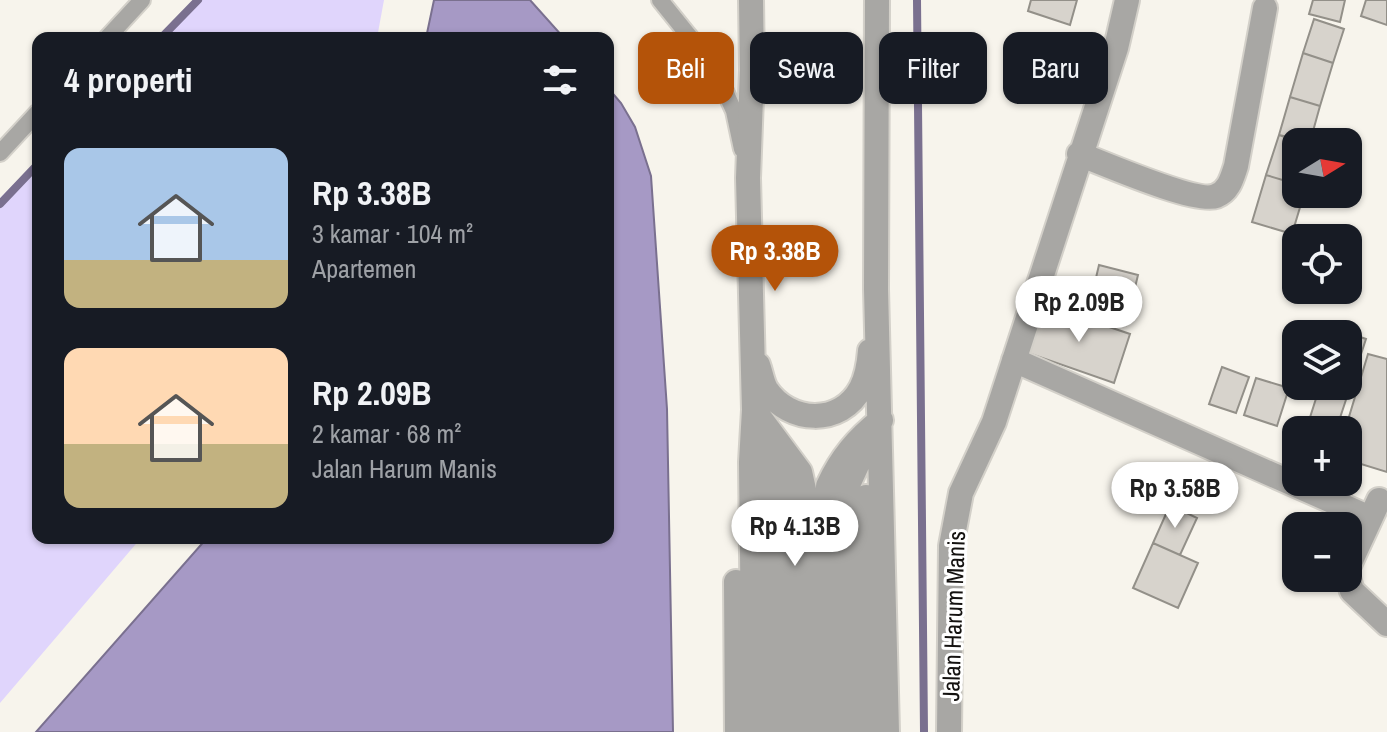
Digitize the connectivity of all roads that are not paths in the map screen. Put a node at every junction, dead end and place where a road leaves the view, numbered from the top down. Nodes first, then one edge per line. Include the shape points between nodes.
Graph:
1 (142, 0) edge
2 (660, 0) edge
3 (751, 0) edge
4 (877, 0) edge
5 (1127, 0) edge
6 (1265, 8) dead end
7 (113, 32) edge
8 (32, 118) edge
9 (1, 152) edge
10 (1079, 154) junction
11 (748, 178) junction
12 (876, 289) junction
13 (752, 338) junction
14 (1014, 360) junction
15 (754, 410) junction
16 (881, 420) junction
17 (1362, 536) edge
18 (1353, 592) edge
19 (1387, 624) edge
20 (737, 732) edge
21 (754, 732) edge
22 (773, 732) edge
23 (792, 732) edge
24 (811, 732) edge
25 (829, 732) edge
26 (848, 732) edge
27 (868, 732) edge
28 (887, 732) edge
29 (949, 732) edge

1 - 7 lane
2 - 11 lane via 714,67 734,111
3 - 11 street
4 - 12 street
5 - 10 street, Jalan Harum Manis
6 - 10 street via 1236,166 1229,186 1219,195 1188,194
8 - 9 lane
10 - 14 street, Jalan Harum Manis
11 - 13 street
12 - 13 street via 861,388 831,414 814,417 782,407 765,388
12 - 16 street
13 - 15 street
14 - 17 street via 1374,509
14 - 29 street, Jalan Harum Manis via 994,422 961,493 951,546
15 - 20 street via 735,482
15 - 21 street
15 - 22 street via 770,515
15 - 23 street via 784,478 790,512
15 - 24 street via 800,472 809,512
16 - 25 street via 860,436 828,486
16 - 26 street via 846,489
16 - 27 street via 867,470
16 - 28 street
18 - 19 street

